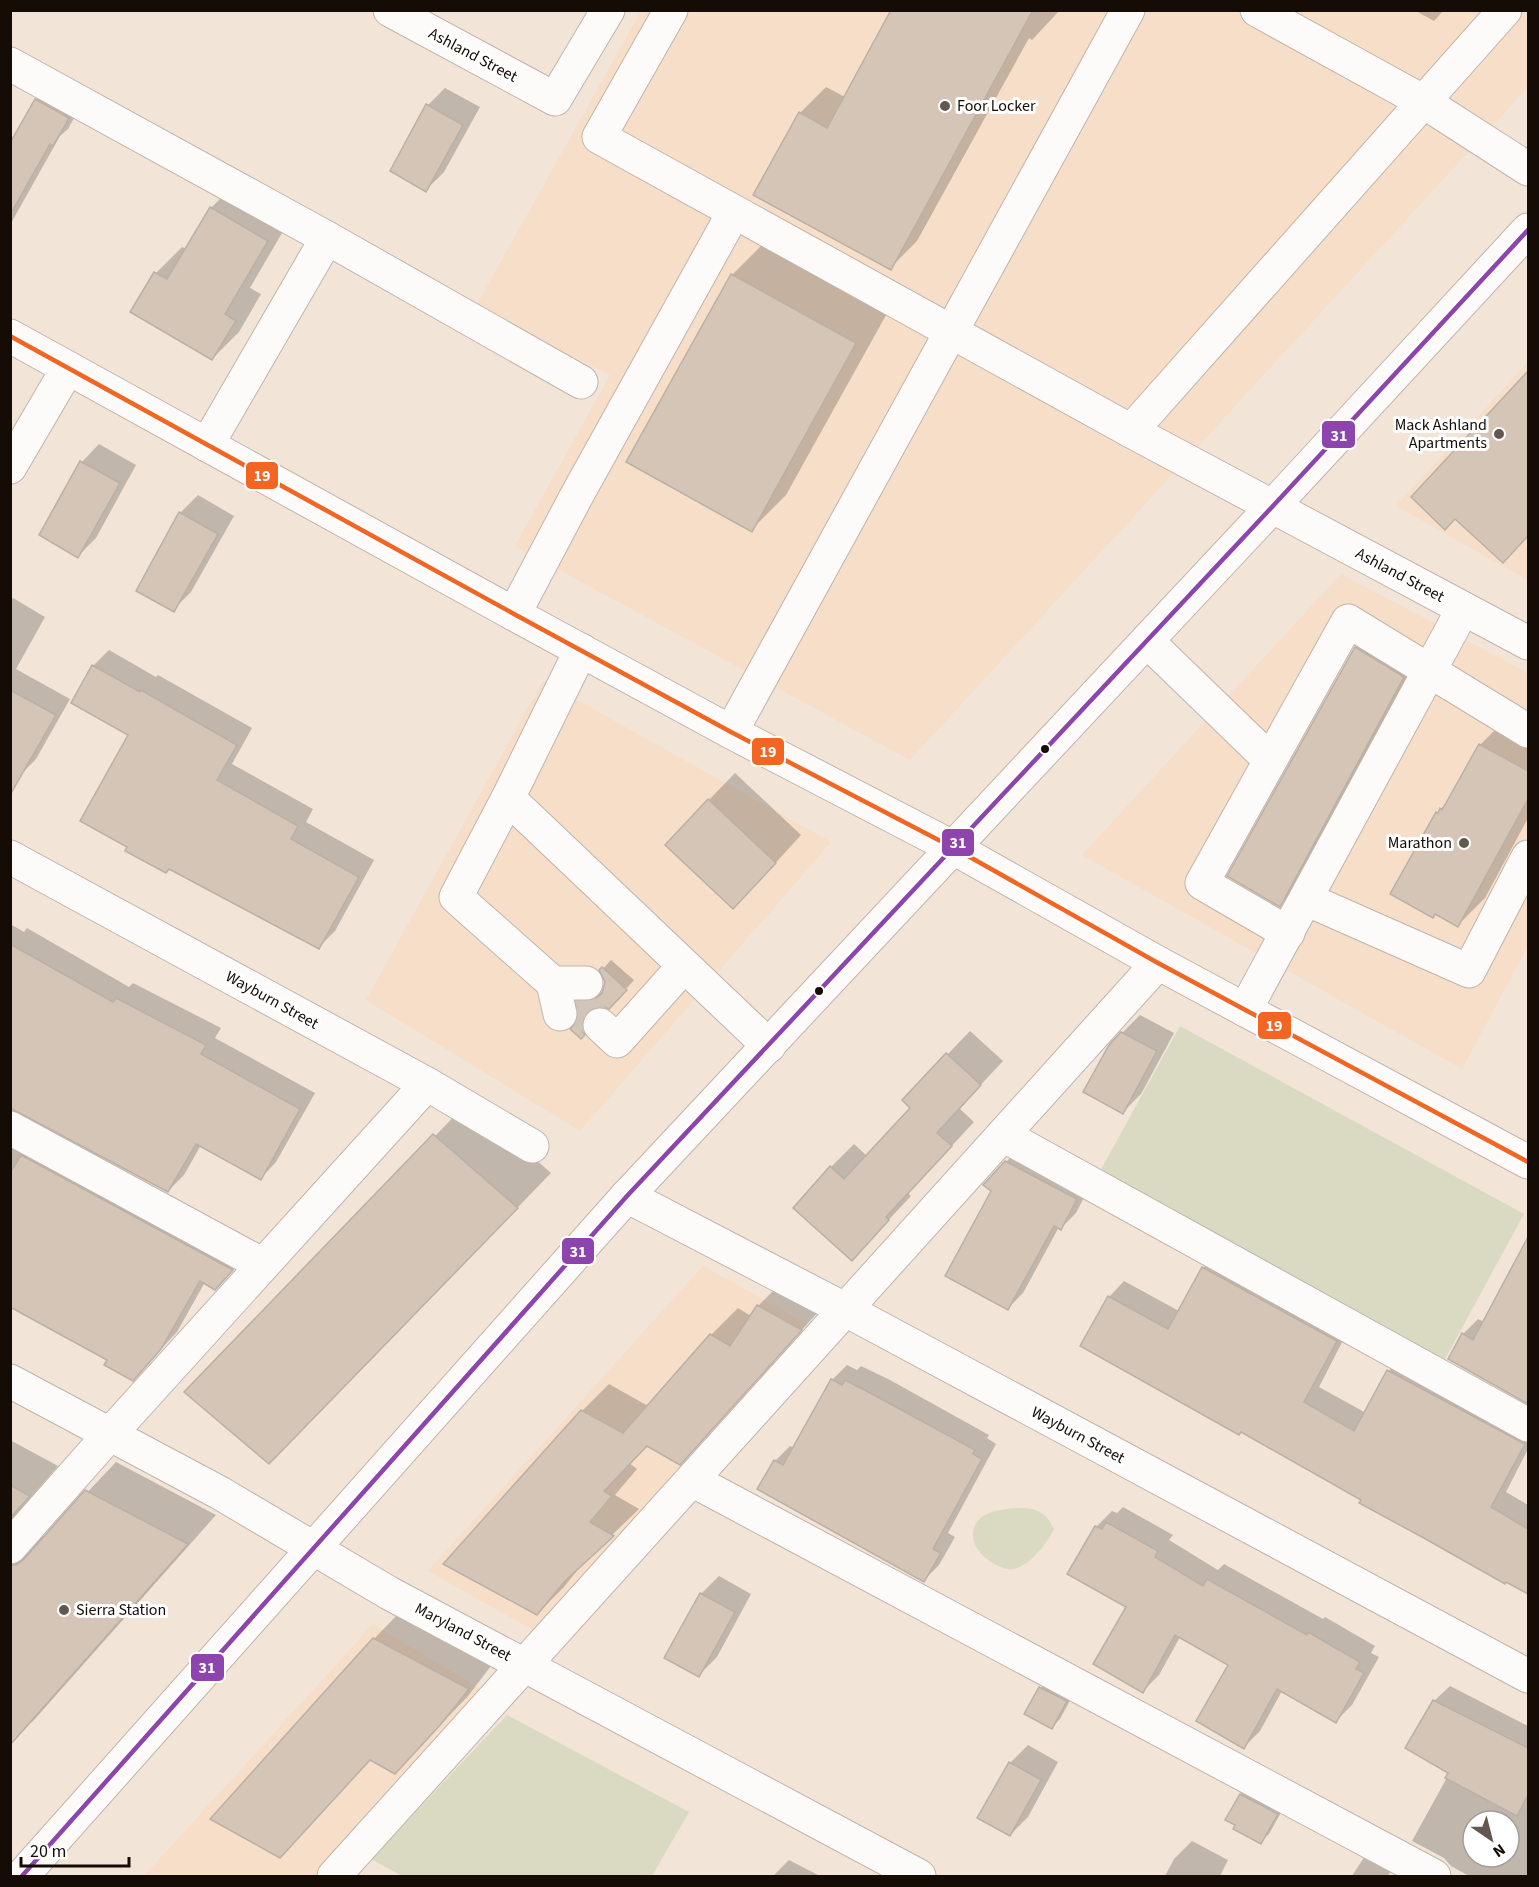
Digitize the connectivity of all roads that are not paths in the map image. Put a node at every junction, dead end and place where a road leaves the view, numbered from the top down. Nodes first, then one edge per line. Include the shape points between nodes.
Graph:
1 (390, 10) edge
2 (608, 10) edge
3 (671, 10) edge
4 (1128, 10) edge
5 (1257, 10) edge
6 (1505, 10) edge
7 (10, 64) edge
8 (1424, 102) junction
9 (1528, 169) edge
10 (734, 212) junction
11 (1528, 230) edge
12 (327, 238) junction
13 (952, 331) junction
14 (10, 336) edge
15 (68, 368) junction
16 (581, 382) dead end
17 (1131, 431) junction
18 (207, 445) junction
19 (10, 467) edge
20 (1272, 507) junction
21 (1463, 609) junction
22 (514, 614) junction
23 (1147, 641) junction
24 (1528, 643) edge
25 (581, 650) junction
26 (1430, 670) junction
27 (1528, 731) edge
28 (731, 732) junction
29 (1270, 760) junction
30 (508, 798) junction
31 (952, 847) junction
32 (10, 857) edge
33 (1528, 857) edge
34 (1306, 899) junction
35 (1288, 933) junction
36 (1158, 963) junction
37 (684, 966) junction
38 (567, 995) tunnel mouth
39 (1245, 1010) junction
40 (602, 1027) tunnel mouth
41 (769, 1046) junction
42 (427, 1084) junction
43 (10, 1128) edge
44 (1003, 1135) junction
45 (532, 1146) dead end
46 (1528, 1162) edge
47 (627, 1196) junction
48 (263, 1265) junction
49 (846, 1310) junction
50 (10, 1381) edge
51 (1528, 1425) edge
52 (110, 1434) junction
53 (692, 1480) junction
54 (10, 1547) edge
55 (314, 1549) junction
56 (524, 1665) junction
57 (1528, 1676) edge
58 (22, 1876) edge
59 (334, 1876) edge
60 (919, 1876) edge
61 (1434, 1876) edge

1 - 2 street, Ashland Street via 555,99
3 - 10 street, Ashland Street via 599,137
4 - 13 street
5 - 8 street
6 - 8 street
7 - 12 street
8 - 9 street
8 - 17 street
10 - 13 street, Ashland Street
10 - 22 street
11 - 20 street
12 - 16 street
12 - 18 street
13 - 17 street, Ashland Street
13 - 28 street
14 - 15 street
15 - 18 street
15 - 19 street
17 - 20 street, Ashland Street
18 - 22 street
20 - 21 street, Ashland Street
20 - 23 street
21 - 24 street, Ashland Street
21 - 26 street
22 - 25 street
23 - 29 street
23 - 31 street
25 - 28 street
25 - 30 street
26 - 27 street
26 - 29 street via 1348,621
26 - 34 street
28 - 31 street
29 - 35 street via 1202,883
30 - 37 street
30 - 38 street via 456,897
31 - 36 street
31 - 41 street
32 - 42 street, Wayburn Street
33 - 34 street via 1469,971
34 - 35 street
35 - 39 street
36 - 39 street
36 - 44 street
37 - 40 street via 617,1041
37 - 41 street
39 - 46 street
41 - 47 street
42 - 45 street, Wayburn Street
42 - 48 street
43 - 48 street
44 - 49 street
44 - 51 street
47 - 49 street, Wayburn Street
47 - 55 street
48 - 52 street
49 - 53 street
49 - 57 street, Wayburn Street
50 - 52 street, Maryland Street
52 - 54 street
52 - 55 street, Maryland Street
53 - 56 street
53 - 61 street
55 - 56 street, Maryland Street
55 - 58 street
56 - 59 street
56 - 60 street, Maryland Street

